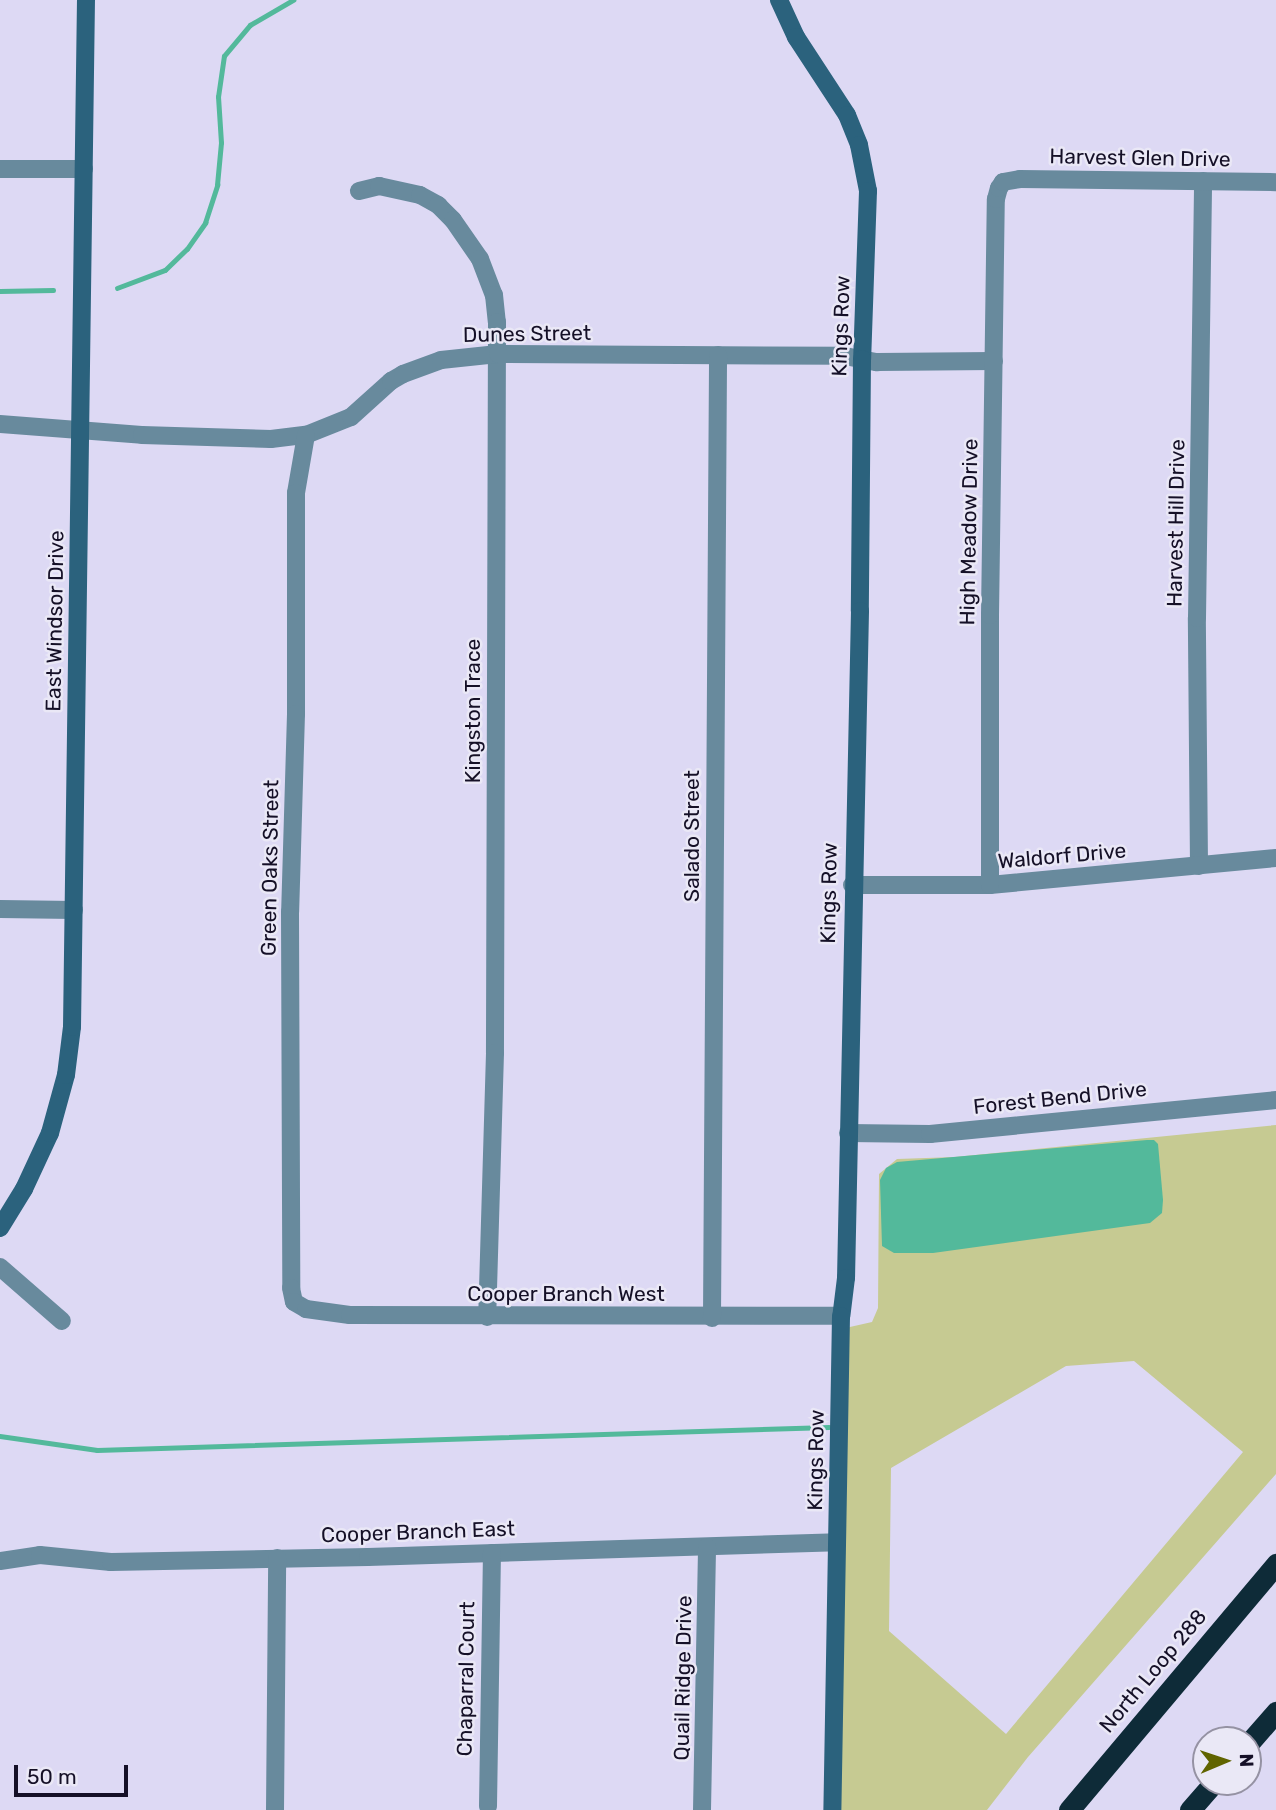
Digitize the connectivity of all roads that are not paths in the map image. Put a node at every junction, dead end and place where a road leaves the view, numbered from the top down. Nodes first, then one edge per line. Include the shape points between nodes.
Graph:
1 (86, 0) edge
2 (779, 0) edge
3 (0, 169) edge
4 (84, 169) junction
5 (1203, 181) junction
6 (1003, 182) joint
7 (1276, 182) edge
8 (359, 191) dead end
9 (498, 354) junction
10 (719, 355) junction
11 (862, 359) junction
12 (994, 361) junction
13 (0, 424) edge
14 (80, 428) junction
15 (306, 435) junction
16 (1276, 858) edge
17 (1199, 866) junction
18 (990, 885) junction
19 (852, 886) junction
20 (0, 909) edge
21 (74, 910) junction
22 (1276, 1100) edge
23 (848, 1133) junction
24 (0, 1228) edge
25 (0, 1267) edge
26 (294, 1303) joint
27 (841, 1316) junction
28 (486, 1317) junction
29 (712, 1318) junction
30 (62, 1321) dead end
31 (837, 1542) junction
32 (707, 1547) junction
33 (492, 1553) junction
34 (277, 1558) junction
35 (0, 1561) edge
36 (1276, 1564) edge
37 (1276, 1712) edge
38 (1262, 1728) edge
39 (1202, 1796) edge
40 (488, 1806) dead end
41 (275, 1810) edge
42 (702, 1810) edge
43 (832, 1810) edge
44 (1069, 1810) edge
45 (1190, 1810) edge

1 - 4 street, East Windsor Drive
2 - 11 street, Kings Row via 796,37 847,115 863,161 868,208
3 - 4 street
4 - 14 street, East Windsor Drive
5 - 6 street, Harvest Glen Drive
5 - 7 street, Harvest Glen Drive
5 - 17 street, Harvest Hill Drive
6 - 12 street, High Meadow Drive via 996,200
8 - 9 street, Kingston Trace via 379,186 420,195 453,220 480,259 494,295
9 - 10 street, Dunes Street
9 - 15 street, Dunes Street via 440,360 403,374 351,417
9 - 28 street, Kingston Trace via 495,1053
10 - 11 street, Dunes Street
10 - 29 street, Salado Street
11 - 12 street, Dunes Street
11 - 19 street, Kings Row
12 - 18 street, High Meadow Drive
13 - 14 street, Dunes Street
14 - 15 street, Dunes Street via 271,439
14 - 21 street, East Windsor Drive
15 - 26 street, Green Oaks Street via 296,493 290,912 290,1274
16 - 17 street, Waldorf Drive
17 - 18 street, Waldorf Drive
18 - 19 street, Waldorf Drive
19 - 23 street, Kings Row
20 - 21 street
21 - 24 street, East Windsor Drive via 72,1027 63,1087 40,1155
22 - 23 street, Forest Bend Drive via 941,1133
23 - 27 street, Kings Row via 846,1278
25 - 30 street
26 - 28 street, Cooper Branch West via 350,1315
27 - 29 street, Cooper Branch West
27 - 31 street, Kings Row
28 - 29 street, Cooper Branch West
31 - 32 street, Cooper Branch East
31 - 43 street, Kings Row
32 - 33 street, Cooper Branch East
32 - 42 street, Quail Ridge Drive
33 - 34 street, Cooper Branch East
33 - 40 street, Chaparral Court
34 - 35 street, Cooper Branch East via 111,1562 40,1555
34 - 41 street
36 - 44 highway, North Loop 288
37 - 38 highway
39 - 45 highway

